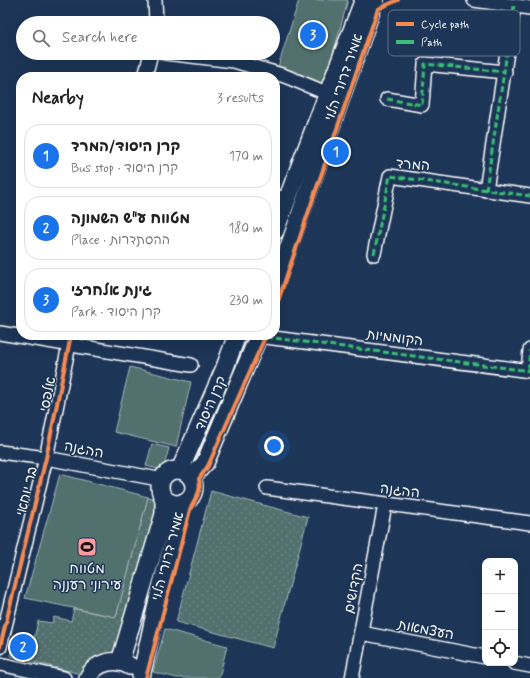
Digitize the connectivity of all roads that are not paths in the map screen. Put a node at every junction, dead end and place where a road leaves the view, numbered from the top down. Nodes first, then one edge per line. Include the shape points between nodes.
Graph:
1 (155, 0) edge
2 (363, 0) edge
3 (375, 0) edge
4 (474, 0) edge
5 (514, 6) junction
6 (530, 8) edge
7 (513, 10) edge
8 (156, 16) edge
9 (507, 56) edge
10 (149, 60) edge
11 (225, 60) edge
12 (146, 72) edge
13 (271, 72) edge
14 (505, 72) junction
15 (280, 75) edge
16 (319, 90) dead end
17 (387, 99) dead end
18 (486, 190) junction
19 (530, 196) edge
20 (281, 198) edge
21 (374, 254) dead end
22 (280, 273) edge
23 (0, 333) edge
24 (16, 335) edge
25 (280, 339) edge
26 (70, 340) edge
27 (235, 340) edge
28 (256, 340) edge
29 (530, 350) edge
30 (191, 365) dead end
31 (529, 371) edge
32 (0, 452) edge
33 (46, 458) junction
34 (186, 474) junction
35 (267, 488) dead end
36 (162, 490) junction
37 (184, 502) junction
38 (385, 505) junction
39 (530, 523) edge
40 (361, 633) junction
41 (0, 647) edge
42 (482, 656) edge
43 (120, 662) junction
44 (0, 664) edge
45 (518, 664) edge
46 (530, 666) edge
47 (141, 677) edge
48 (64, 678) edge
49 (88, 678) edge
50 (352, 678) edge

1 - 8 street
2 - 20 street
3 - 22 street
4 - 5 street
5 - 6 street
5 - 7 street
9 - 14 street
10 - 12 street
11 - 13 street
14 - 17 street via 425,64 422,105
14 - 18 street
15 - 16 street
18 - 19 street, המרד
18 - 21 street, המרד via 390,176
23 - 24 street
25 - 31 street, הקוממיות
26 - 30 street
26 - 33 street, אלפסי
27 - 34 street, קרן היסוד
28 - 34 street, קרן היסוד via 204,463
29 - 31 street, הקוממיות
32 - 33 street, ההגנה
33 - 36 street, ההגנה via 153,478
33 - 41 street, בר יוחאי
34 - 36 street via 172,470 167,473
34 - 37 street via 193,483 192,494
35 - 38 street, ההגנה
36 - 37 street via 173,503
36 - 43 street via 164,514
37 - 47 street via 159,595
38 - 39 street, ההגנה
38 - 40 street, הקדושים
40 - 42 street, העצמאות
40 - 50 street, הקדושים
43 - 47 street via 136,670
43 - 49 street via 111,661 103,664
44 - 48 street
45 - 46 street

